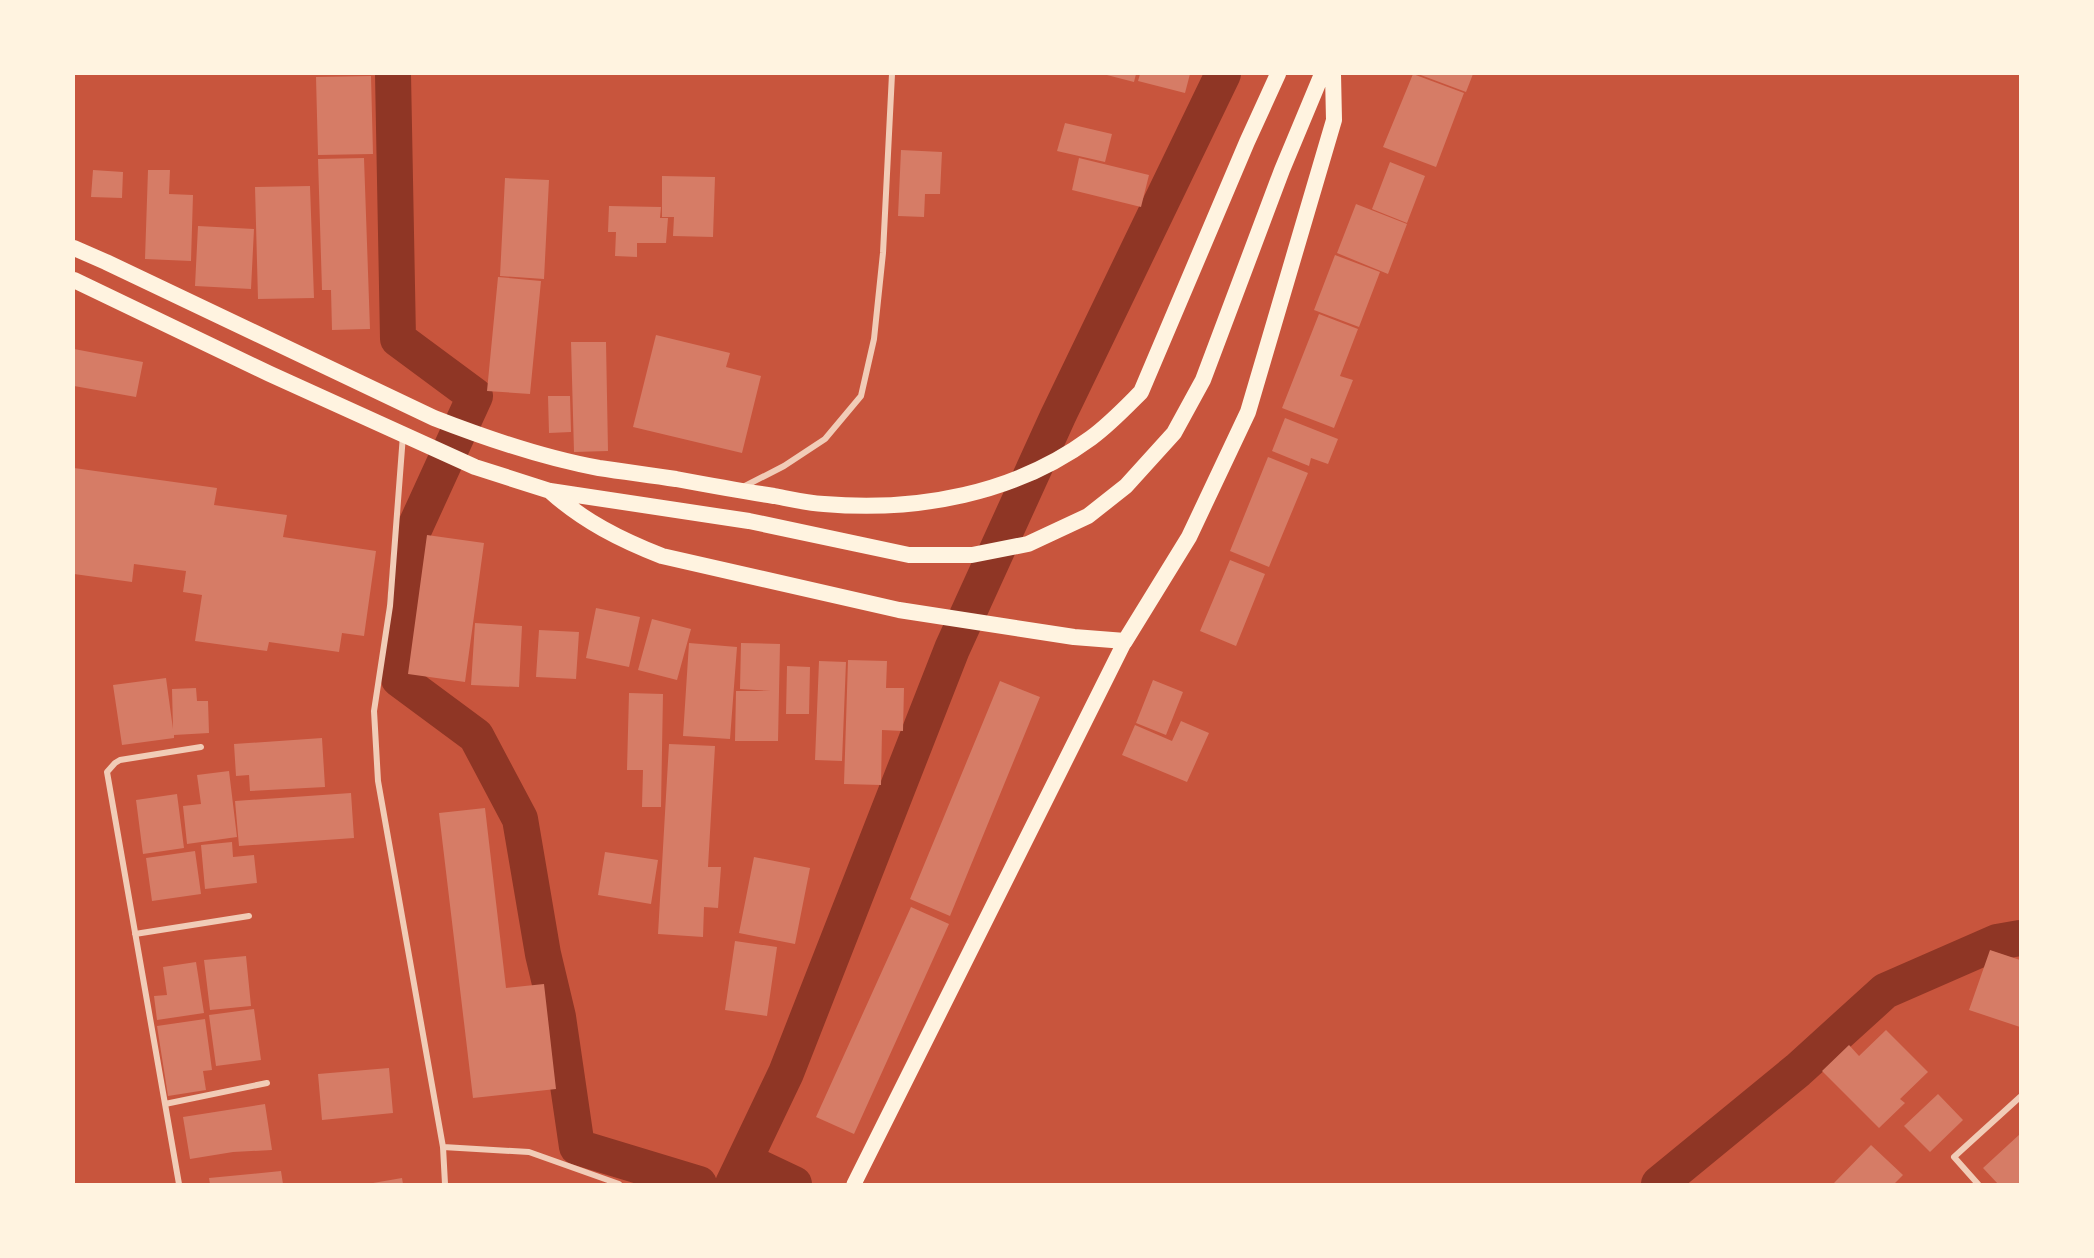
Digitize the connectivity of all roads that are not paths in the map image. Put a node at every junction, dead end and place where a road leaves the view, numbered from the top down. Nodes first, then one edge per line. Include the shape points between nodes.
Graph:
1 (892, 74) edge
2 (1278, 74) edge
3 (1322, 74) edge
4 (1333, 74) edge
5 (74, 248) edge
6 (74, 280) edge
7 (403, 435) junction
8 (738, 490) junction
9 (550, 491) junction
10 (1125, 641) junction
11 (201, 747) dead end
12 (249, 916) dead end
13 (135, 934) junction
14 (267, 1083) dead end
15 (2020, 1097) edge
16 (165, 1104) junction
17 (443, 1147) junction
18 (179, 1185) edge
19 (445, 1185) edge
20 (619, 1185) edge
21 (854, 1185) edge
22 (1978, 1185) edge

1 - 8 street via 876,328 861,396 825,439
2 - 8 highway via 1141,392 1092,438 1024,476 949,498 865,506 822,504
3 - 9 highway via 1203,380 1174,434 1126,486 1088,516 1028,544 972,555 909,555 749,521
4 - 10 highway via 1334,120 1248,412 1189,537
5 - 8 highway via 481,437 600,468
6 - 7 highway
7 - 9 highway via 475,467
7 - 17 street via 390,606 376,690 374,731 378,781
9 - 10 highway via 590,522 662,556 898,610
10 - 21 main road
11 - 13 street via 120,760 107,772
12 - 13 street
13 - 16 street
14 - 16 street
15 - 22 street via 1954,1157
16 - 18 street
17 - 19 street
17 - 20 street via 529,1152

